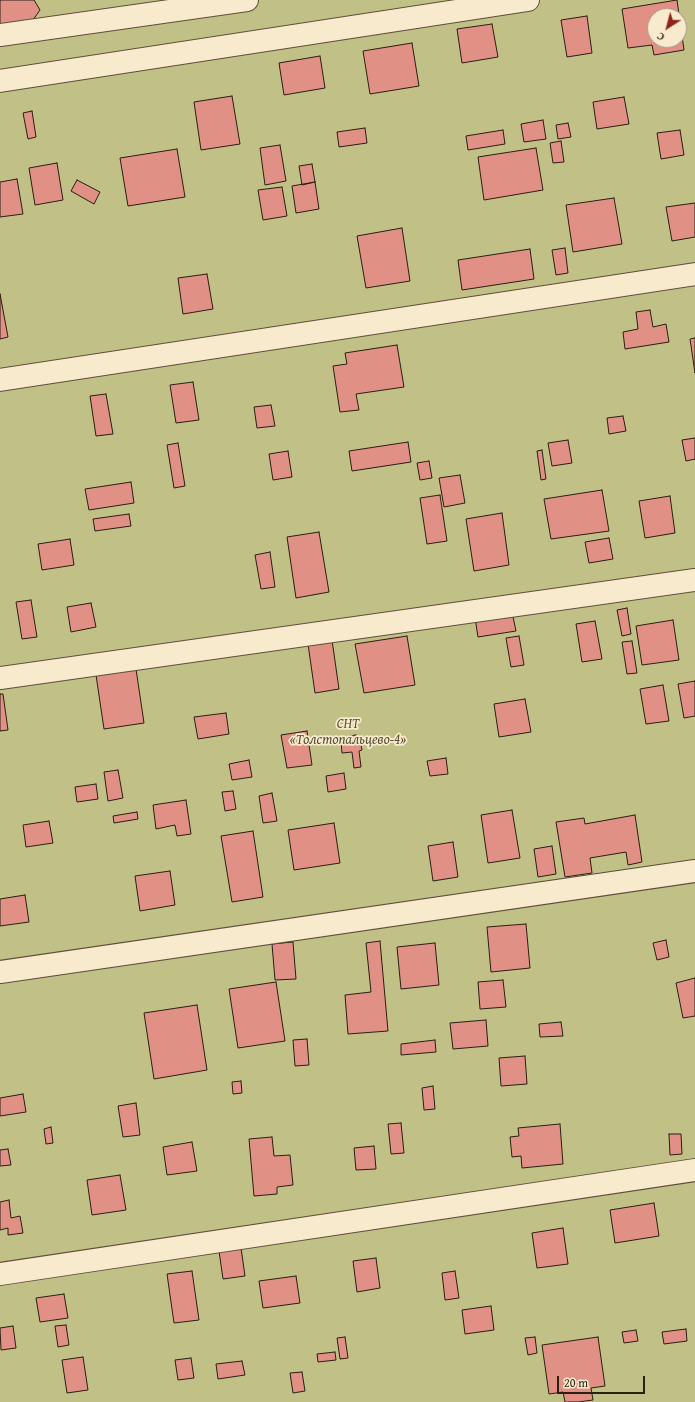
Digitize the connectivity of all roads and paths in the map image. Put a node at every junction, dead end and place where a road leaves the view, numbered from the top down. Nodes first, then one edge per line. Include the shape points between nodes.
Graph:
1 (247, 0) edge
2 (528, 0) edge
3 (220, 2) edge
4 (0, 35) edge
5 (0, 81) edge
6 (695, 274) edge
7 (0, 380) edge
8 (695, 580) edge
9 (0, 678) edge
10 (695, 871) edge
11 (0, 972) edge
12 (695, 1170) edge
13 (0, 1274) edge

1 - 3 lane
2 - 5 lane
3 - 4 lane
6 - 7 lane
8 - 9 lane
10 - 11 lane
12 - 13 lane

